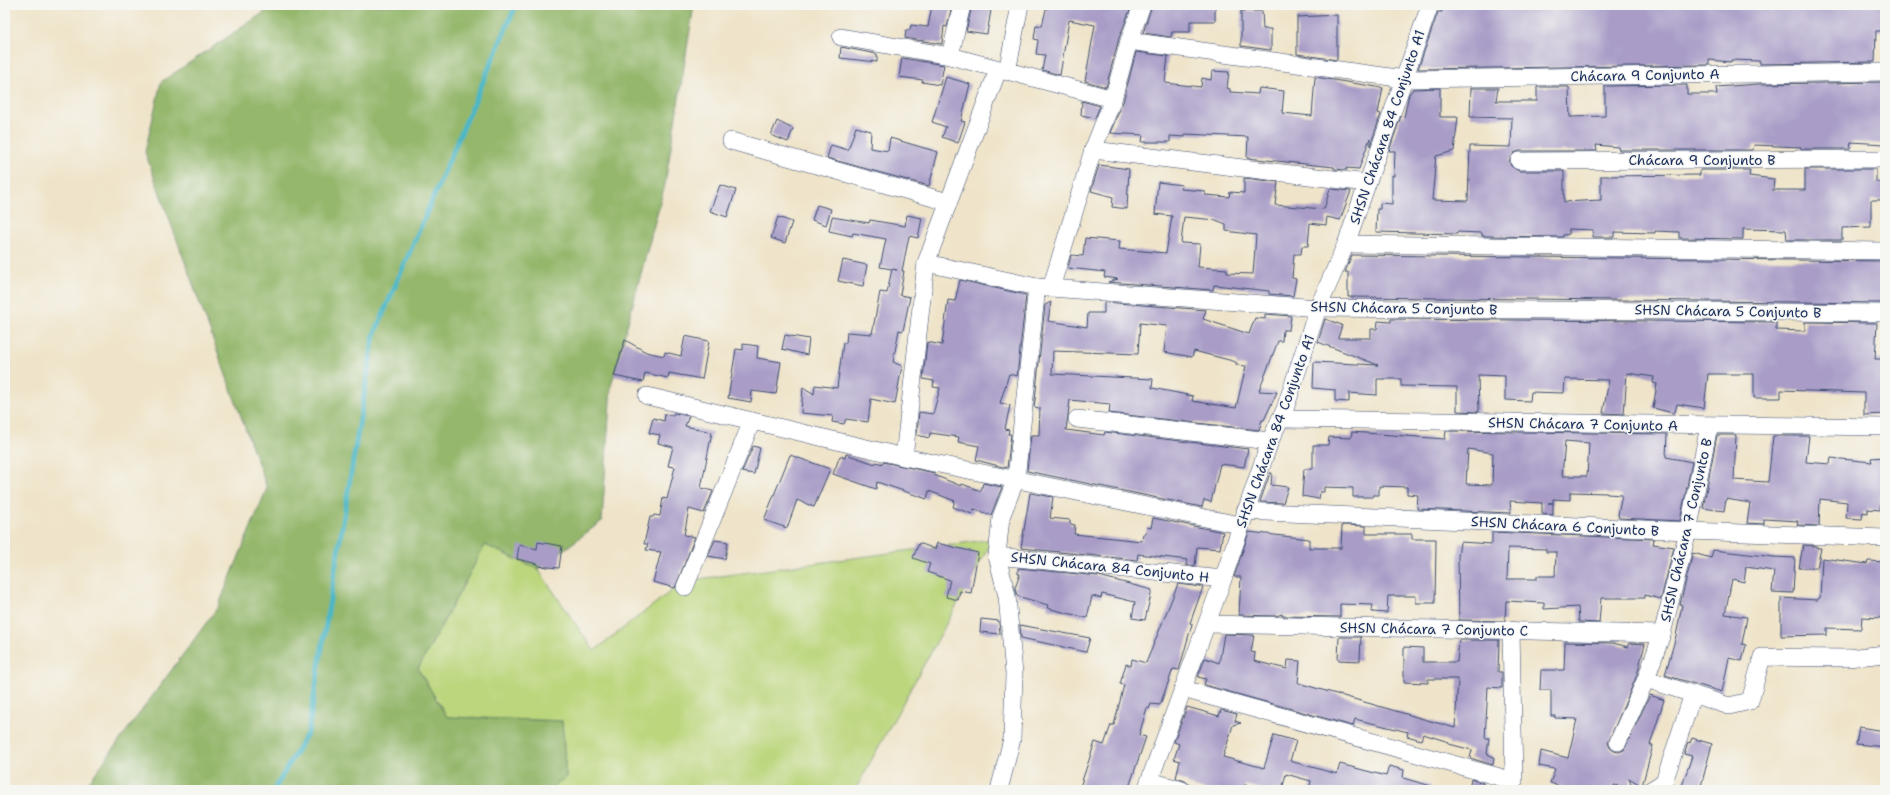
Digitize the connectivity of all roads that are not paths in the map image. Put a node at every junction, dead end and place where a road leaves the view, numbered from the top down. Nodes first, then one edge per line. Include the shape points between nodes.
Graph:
1 (962, 5) edge
2 (1020, 5) edge
3 (1142, 5) edge
4 (1430, 5) edge
5 (841, 37) dead end
6 (1129, 41) junction
7 (950, 56) junction
8 (1002, 71) junction
9 (1885, 72) edge
10 (1405, 78) junction
11 (1113, 99) junction
12 (731, 141) dead end
13 (1093, 150) junction
14 (1885, 159) edge
15 (1519, 161) dead end
16 (1367, 184) junction
17 (948, 202) junction
18 (1346, 244) junction
19 (1885, 251) edge
20 (926, 263) junction
21 (1044, 288) junction
22 (1318, 308) junction
23 (1885, 313) edge
24 (647, 396) dead end
25 (1077, 419) dead end
26 (1280, 419) junction
27 (752, 421) junction
28 (1709, 426) junction
29 (1885, 427) edge
30 (1270, 441) junction
31 (904, 457) junction
32 (1016, 480) junction
33 (1243, 518) junction
34 (1688, 532) junction
35 (1885, 538) edge
36 (997, 556) junction
37 (1223, 579) junction
38 (685, 587) dead end
39 (1207, 624) junction
40 (1510, 630) junction
41 (1662, 634) junction
42 (1885, 654) edge
43 (1646, 679) junction
44 (1183, 689) junction
45 (1693, 694) junction
46 (1618, 742) dead end
47 (1148, 786) edge
48 (999, 790) edge
49 (1182, 790) edge
50 (1651, 790) edge

1 - 7 street
2 - 8 street
3 - 6 street
4 - 10 street, SHSN Chácara 84 Conjunto A1
5 - 7 street
6 - 10 street, Chácara 9 Conjunto A
6 - 11 street
7 - 8 street
8 - 11 street
8 - 17 street
9 - 10 street, Chácara 9 Conjunto A
10 - 16 street, SHSN Chácara 84 Conjunto A1
11 - 13 street
12 - 17 street
13 - 16 street
13 - 21 street
14 - 15 street, Chácara 9 Conjunto B
16 - 18 street, SHSN Chácara 84 Conjunto A1
17 - 20 street
18 - 19 street
18 - 22 street, SHSN Chácara 84 Conjunto A1
20 - 21 street, SHSN Chácara 5 Conjunto B
20 - 31 street
21 - 22 street, SHSN Chácara 5 Conjunto B
21 - 32 street
22 - 23 street, SHSN Chácara 5 Conjunto B
22 - 26 street, SHSN Chácara 84 Conjunto A1
24 - 27 street, SHSN Chácara 6 Conjunto B
25 - 30 street
26 - 28 street, SHSN Chácara 7 Conjunto A
26 - 30 street, SHSN Chácara 84 Conjunto A1
27 - 31 street, SHSN Chácara 6 Conjunto B
27 - 38 street
28 - 29 street, SHSN Chácara 7 Conjunto A
28 - 34 street, SHSN Chácara 7 Conjunto B
30 - 33 street, SHSN Chácara 84 Conjunto A1
31 - 32 street, SHSN Chácara 6 Conjunto B
32 - 33 street, SHSN Chácara 6 Conjunto B
32 - 36 street via 1001,516
33 - 34 street, SHSN Chácara 6 Conjunto B
33 - 37 street, SHSN Chácara 84 Conjunto A1
34 - 35 street, SHSN Chácara 6 Conjunto B
34 - 41 street, SHSN Chácara 7 Conjunto B
36 - 37 street, SHSN Chácara 84 Conjunto H
36 - 48 street via 1007,596 1014,674 1012,740
37 - 39 street, SHSN Chácara 84 Conjunto A1
39 - 40 street, SHSN Chácara 7 Conjunto C
39 - 44 street, SHSN Chácara 84 Conjunto A1
40 - 41 street, SHSN Chácara 7 Conjunto C
40 - 44 street via 1514,781
41 - 43 street, SHSN Chácara 7 Conjunto B
42 - 45 street via 1848,658 1762,657 1750,701 1729,706
43 - 45 street
43 - 46 street, SHSN Chácara 7 Conjunto B
44 - 47 street, SHSN Chácara 84 Conjunto A1
45 - 50 street via 1664,782
47 - 49 street

